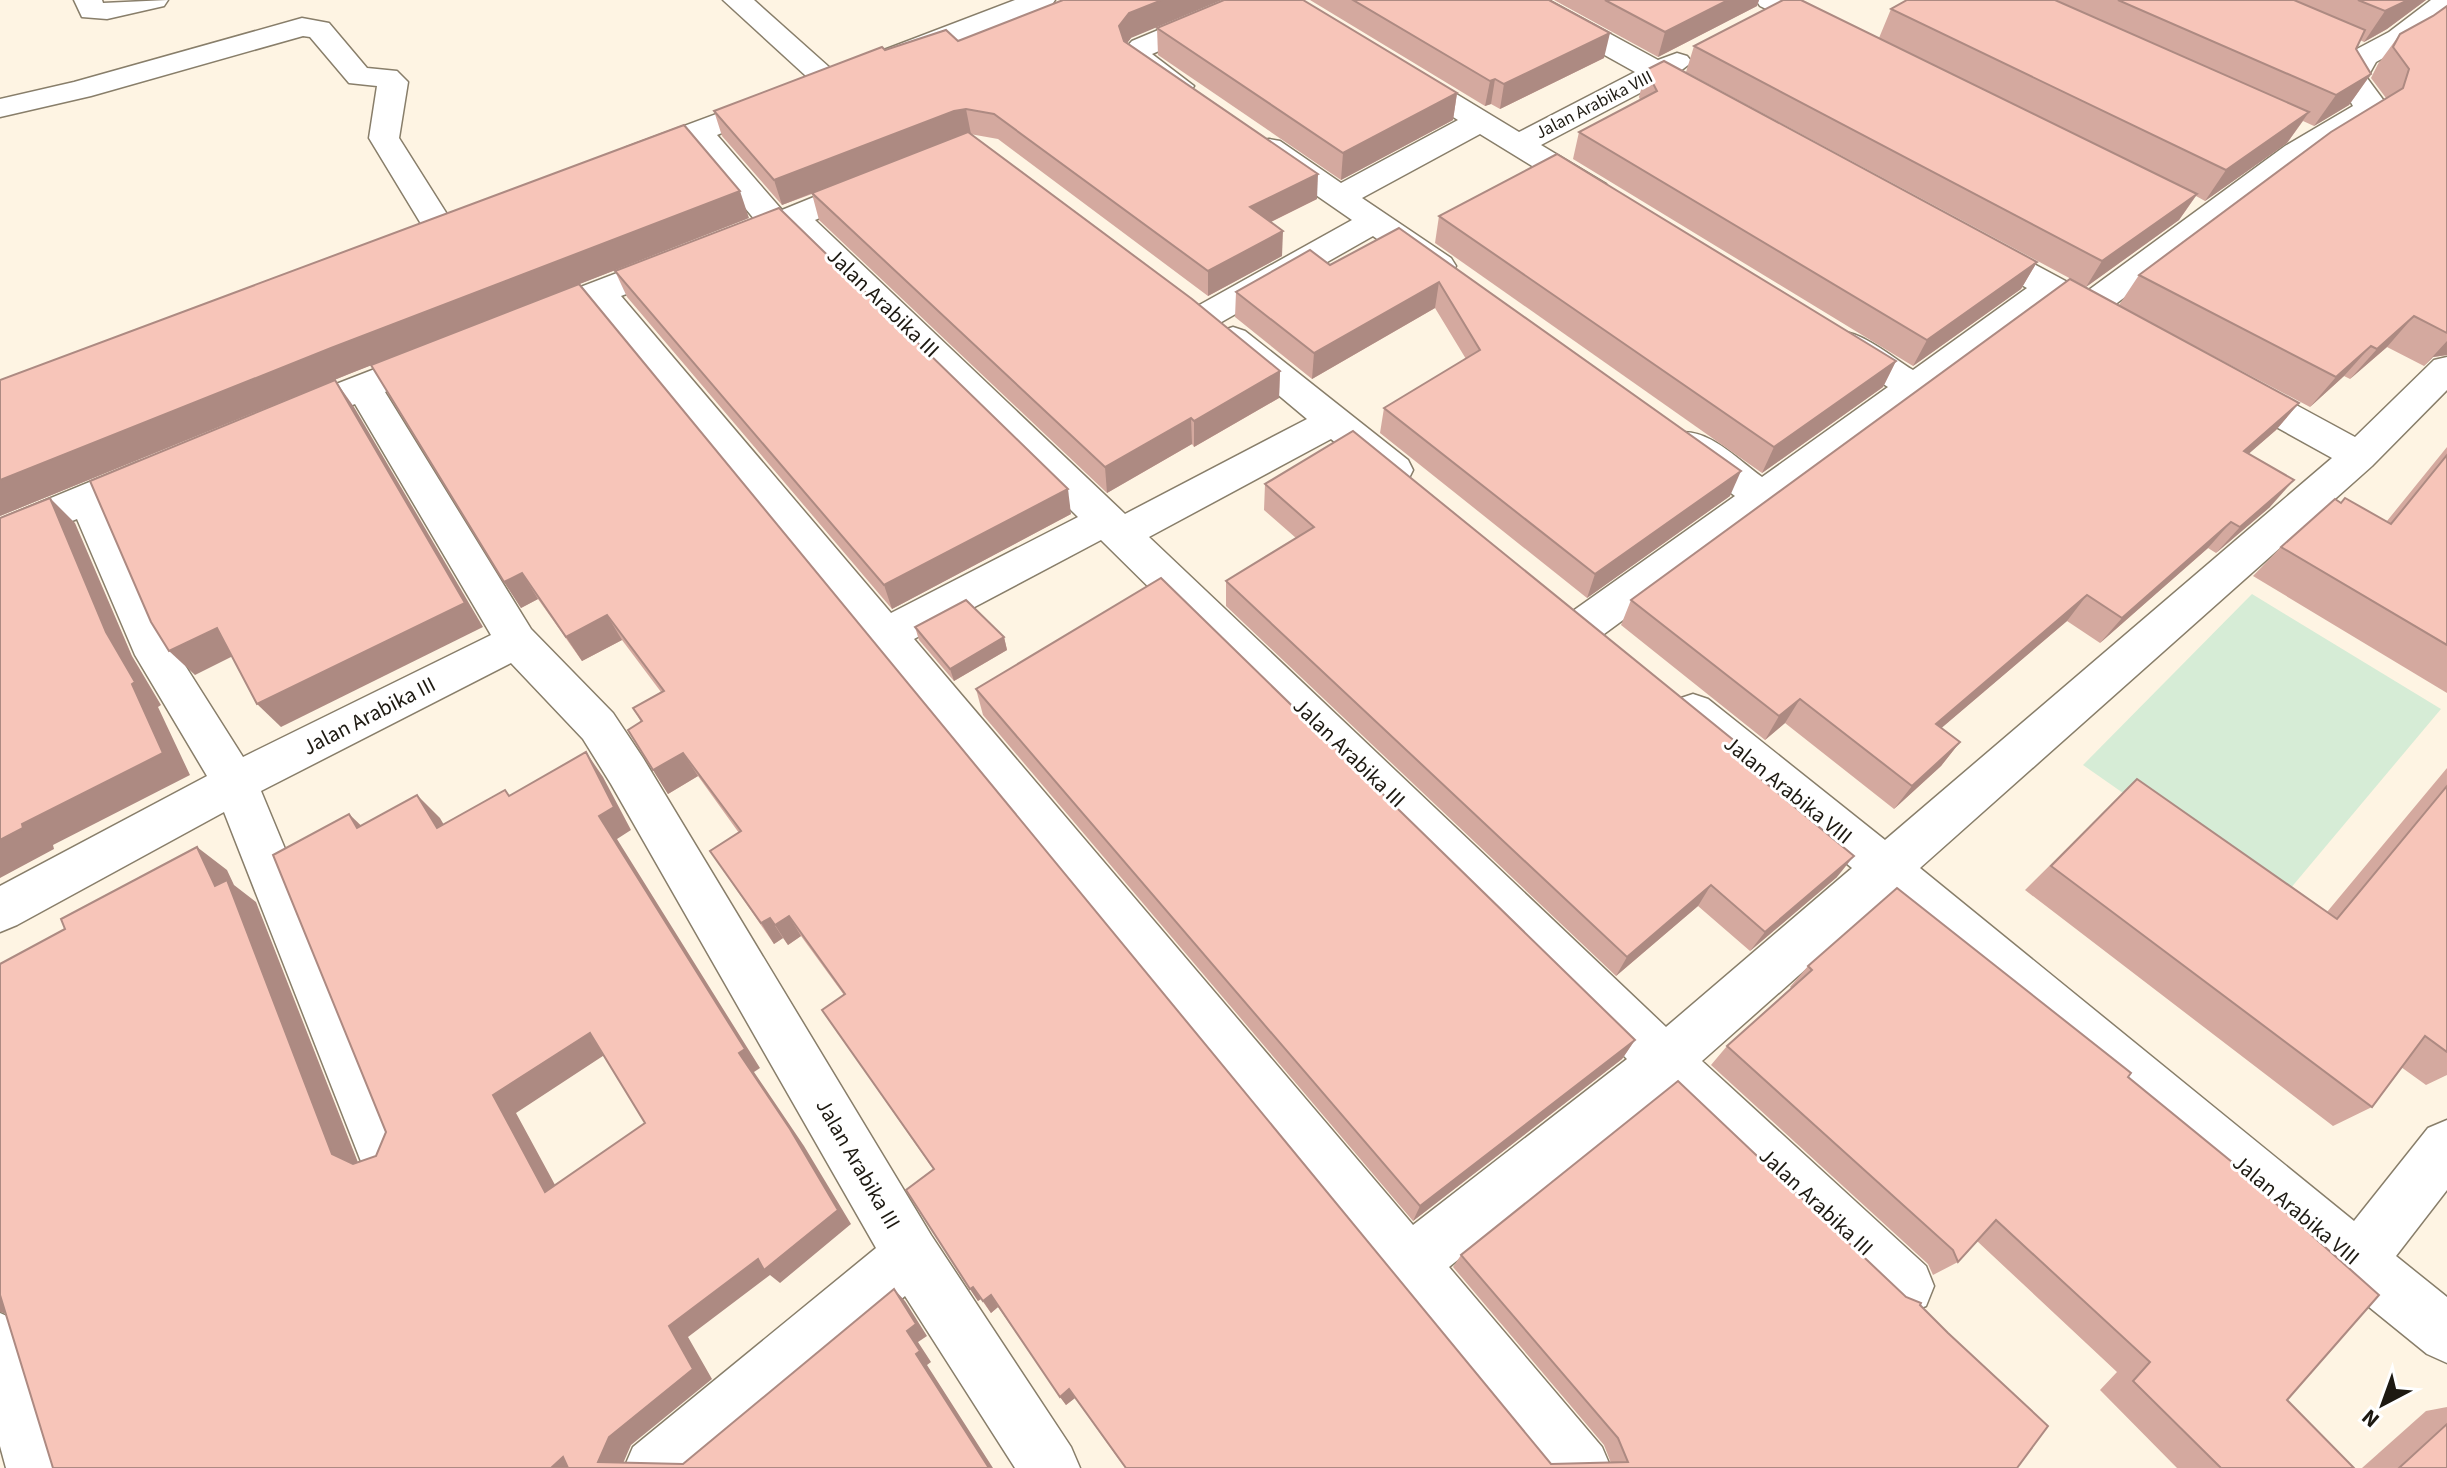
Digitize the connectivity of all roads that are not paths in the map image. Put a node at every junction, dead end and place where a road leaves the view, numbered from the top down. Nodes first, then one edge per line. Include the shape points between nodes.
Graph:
1 (88, 0) edge
2 (154, 0) edge
3 (737, 0) edge
4 (1041, 0) edge
5 (1254, 0) edge
6 (1527, 0) edge
7 (2447, 1) edge
8 (1776, 7) edge
9 (1854, 42) edge
10 (1699, 51) edge
11 (1376, 57) edge
12 (853, 72) junction
13 (1657, 73) junction
14 (1201, 101) edge
15 (0, 108) edge
16 (1725, 110) edge
17 (1480, 121) junction
18 (697, 131) junction
19 (1251, 136) edge
20 (1519, 144) junction
21 (612, 164) edge
22 (899, 174) edge
23 (1340, 197) junction
24 (1619, 206) edge
25 (785, 221) junction
26 (1375, 221) junction
27 (441, 230) edge
28 (1957, 236) edge
29 (1469, 287) edge
30 (2052, 287) junction
31 (599, 292) junction
32 (2088, 307) junction
33 (1807, 321) edge
34 (511, 327) edge
35 (2128, 330) edge
36 (466, 345) edge
37 (2447, 369) edge
38 (2210, 374) edge
39 (363, 386) junction
40 (1914, 387) junction
41 (1333, 421) junction
42 (1660, 423) edge
43 (262, 427) edge
44 (2359, 456) junction
45 (189, 457) edge
46 (1762, 496) junction
47 (88, 498) junction
48 (1429, 498) edge
49 (1115, 526) junction
50 (0, 535) edge
51 (1168, 578) junction
52 (1549, 596) edge
53 (1130, 601) edge
54 (1585, 625) junction
55 (885, 635) junction
56 (516, 641) junction
57 (1622, 655) edge
58 (1659, 685) edge
59 (235, 783) junction
60 (1887, 869) junction
61 (0, 910) edge
62 (1665, 1061) junction
63 (2447, 1147) edge
64 (383, 1150) edge
65 (911, 1255) junction
66 (2357, 1261) junction
67 (1410, 1263) junction
68 (1906, 1286) dead end
69 (2447, 1334) edge
70 (0, 1342) edge
71 (36, 1468) edge
72 (654, 1468) edge
73 (1050, 1468) edge
74 (1581, 1468) edge

1 - 2 street via 92,11
3 - 12 street
4 - 12 street via 965,17
5 - 14 street via 1137,52
6 - 13 street
7 - 32 street via 2399,38 2355,51 2354,86 2369,106 2300,134 2191,210
8 - 9 street
10 - 13 street, Jalan Arabika VIII
11 - 17 street
12 - 18 street
13 - 16 street
13 - 20 street, Jalan Arabika VIII
15 - 27 street via 302,27 319,29 359,77 387,77 393,82 384,138
17 - 20 street
17 - 23 street
18 - 21 street
18 - 25 street, Jalan Arabika III
19 - 23 street
20 - 24 street via 1538,172
22 - 25 street
23 - 26 street
25 - 31 street
25 - 49 street, Jalan Arabika III
26 - 29 street via 1418,235
26 - 41 street via 1193,306
28 - 30 street
30 - 32 street
30 - 40 street
31 - 34 street
31 - 55 street
32 - 35 street
33 - 40 street
36 - 39 street
37 - 44 street
38 - 44 street
39 - 43 street
39 - 56 street
40 - 46 street
41 - 48 street
41 - 49 street
42 - 46 street
44 - 60 street
45 - 47 street
46 - 54 street
47 - 50 street
47 - 59 street via 156,655
49 - 51 street, Jalan Arabika III
49 - 55 street
51 - 53 street
51 - 62 street, Jalan Arabika III
52 - 54 street
54 - 57 street
55 - 67 street via 968,699
56 - 59 street, Jalan Arabika III
56 - 65 street, Jalan Arabika III via 598,726 627,771
58 - 60 street, Jalan Arabika VIII
59 - 61 street, Jalan Arabika III
59 - 64 street
60 - 62 street
60 - 66 street, Jalan Arabika VIII
62 - 67 street
62 - 68 street, Jalan Arabika III
63 - 66 street
65 - 72 street, Jalan Arabika III
65 - 73 street, Jalan Arabika III
66 - 69 street, Jalan Arabika VIII
67 - 74 street
70 - 71 street

